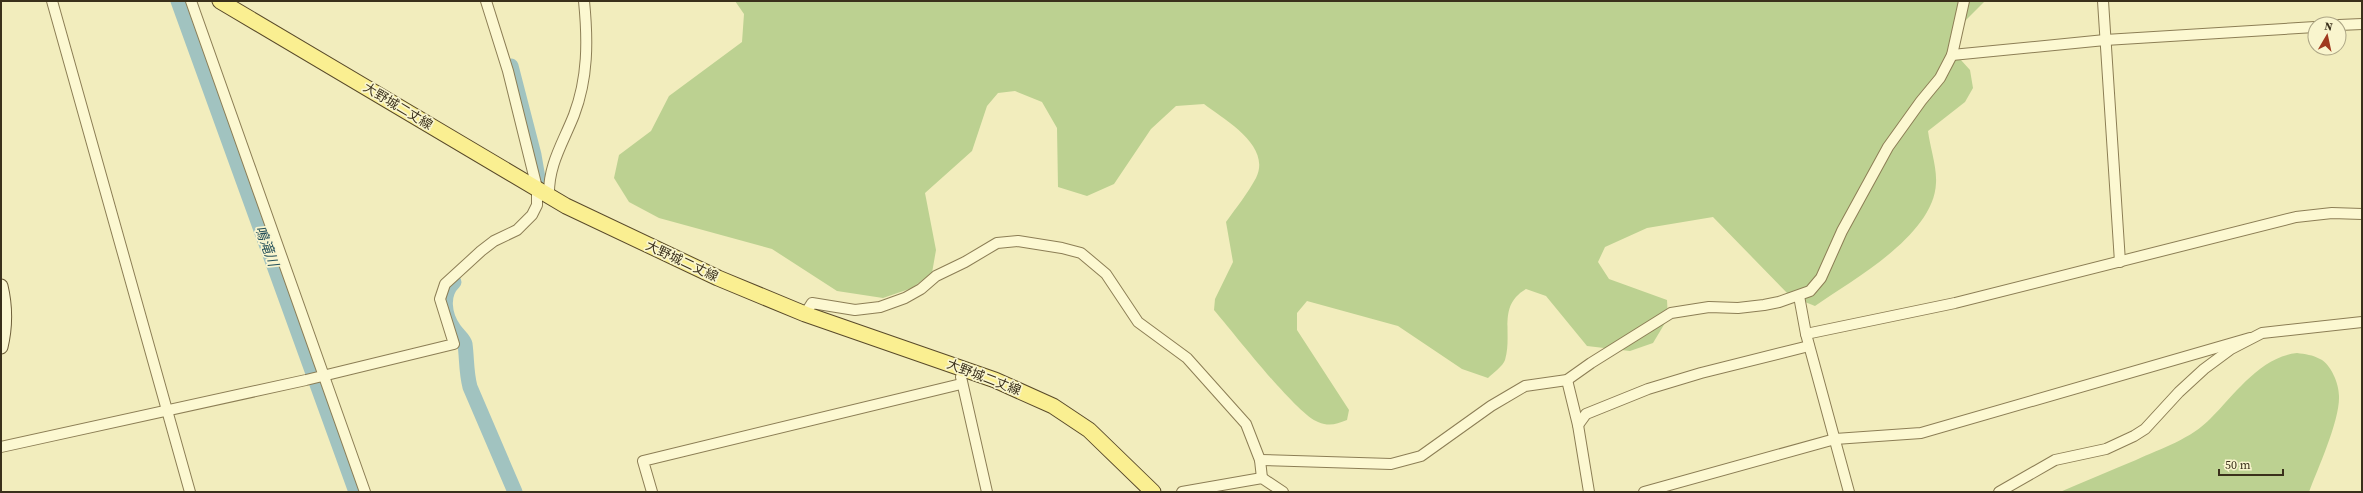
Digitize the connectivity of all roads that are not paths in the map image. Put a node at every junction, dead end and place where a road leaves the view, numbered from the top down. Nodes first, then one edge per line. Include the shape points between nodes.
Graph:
1 (52, 1) edge
2 (191, 1) edge
3 (220, 1) edge
4 (486, 1) edge
5 (584, 1) edge
6 (1964, 1) edge
7 (2103, 1) edge
8 (2362, 24) edge
9 (2347, 25) edge
10 (2307, 27) edge
11 (2105, 40) junction
12 (1952, 55) junction
13 (543, 192) junction
14 (2362, 214) edge
15 (2120, 262) junction
16 (1, 286) edge
17 (1799, 296) junction
18 (805, 314) junction
19 (2362, 322) edge
20 (1806, 334) junction
21 (2250, 338) junction
22 (1809, 346) junction
23 (1, 347) edge
24 (960, 368) junction
25 (323, 376) junction
26 (1567, 380) junction
27 (961, 384) junction
28 (166, 410) junction
29 (1578, 425) junction
30 (1834, 439) junction
31 (1, 447) edge
32 (1260, 460) junction
33 (1262, 478) junction
34 (190, 492) edge
35 (365, 492) edge
36 (652, 492) edge
37 (987, 492) edge
38 (1153, 492) edge
39 (1182, 492) edge
40 (1283, 492) edge
41 (1589, 492) edge
42 (1644, 492) edge
43 (1850, 492) edge
44 (1999, 492) edge

1 - 28 street
2 - 25 street
3 - 13 main road, 大野城二丈線
4 - 13 street
5 - 13 street via 588,41 585,76 574,116 552,164 549,180
6 - 12 street
7 - 11 street
8 - 9 street
10 - 11 street
11 - 12 street
11 - 15 street
12 - 17 street via 1940,78 1888,147 1854,206 1821,278 1810,291
13 - 18 main road, 大野城二丈線 via 718,278
13 - 25 street via 532,215 517,230 490,244 445,284 440,299 454,344
14 - 15 street via 2332,213 2296,217
15 - 20 street via 1955,303
16 - 23 main road via 6,324
17 - 20 street
17 - 26 street via 1764,305 1738,308 1709,307 1671,313
18 - 24 main road, 大野城二丈線
18 - 32 street via 812,303 855,310 905,298 936,276 997,243 1018,241 1081,253 1106,274 1138,322 1187,358 1246,424
19 - 21 street via 2262,332
20 - 22 street
21 - 30 street via 1921,433
21 - 44 street via 2204,369 2145,429 2134,436 2106,449 2055,460
22 - 29 street via 1648,389 1586,414
22 - 30 street
24 - 27 street
24 - 38 main road, 大野城二丈線 via 1032,395 1072,416
25 - 28 street
25 - 35 street
26 - 29 street
26 - 32 street via 1525,386 1491,406 1421,456 1405,461 1377,464
27 - 36 street via 643,461
27 - 37 street
28 - 31 street
28 - 34 street
29 - 41 street
30 - 42 street
30 - 43 street
32 - 33 street
33 - 39 street
33 - 40 street

